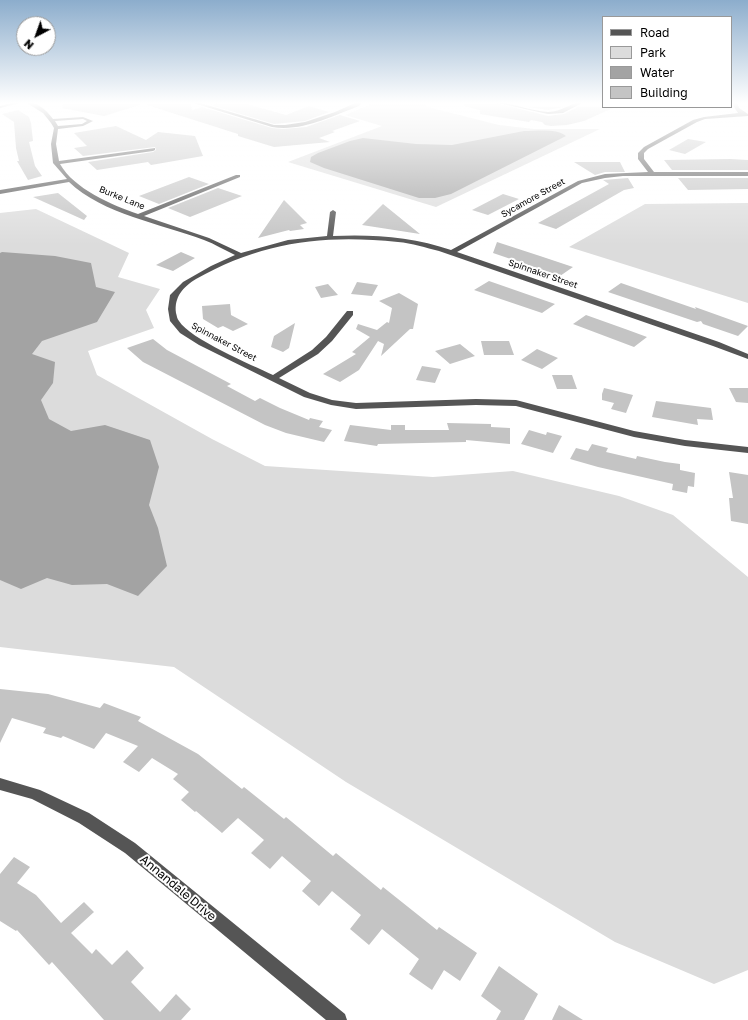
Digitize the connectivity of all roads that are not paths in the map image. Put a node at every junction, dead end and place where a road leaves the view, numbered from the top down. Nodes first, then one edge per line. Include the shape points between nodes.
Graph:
1 (54, 150) edge
2 (142, 150) edge
3 (644, 150) edge
4 (56, 162) junction
5 (652, 174) junction
6 (748, 174) edge
7 (238, 176) dead end
8 (70, 180) junction
9 (0, 192) edge
10 (333, 212) dead end
11 (140, 215) junction
12 (330, 238) junction
13 (451, 253) junction
14 (240, 255) junction
15 (350, 313) dead end
16 (748, 357) edge
17 (272, 379) junction
18 (748, 450) edge
19 (0, 784) edge
20 (339, 1020) edge

1 - 4 street, Burke Lane
2 - 4 street
3 - 5 street via 641,153 641,159
4 - 8 street, Burke Lane
5 - 6 street, Sycamore Street
5 - 13 street, Sycamore Street via 605,176 580,182
7 - 11 street
8 - 9 street
8 - 11 street, Burke Lane via 106,203
10 - 12 street
11 - 14 street, Burke Lane via 207,239
12 - 13 street, Spinnaker Street via 399,240
12 - 14 street, Spinnaker Street via 288,242
13 - 16 street, Spinnaker Street
14 - 17 street, Spinnaker Street via 200,274 179,289 174,295 174,321 183,332
15 - 17 street via 315,352
17 - 18 street, Spinnaker Street via 307,395 356,406 516,403 634,434
19 - 20 street, Annandale Drive via 35,794 84,818 130,848

